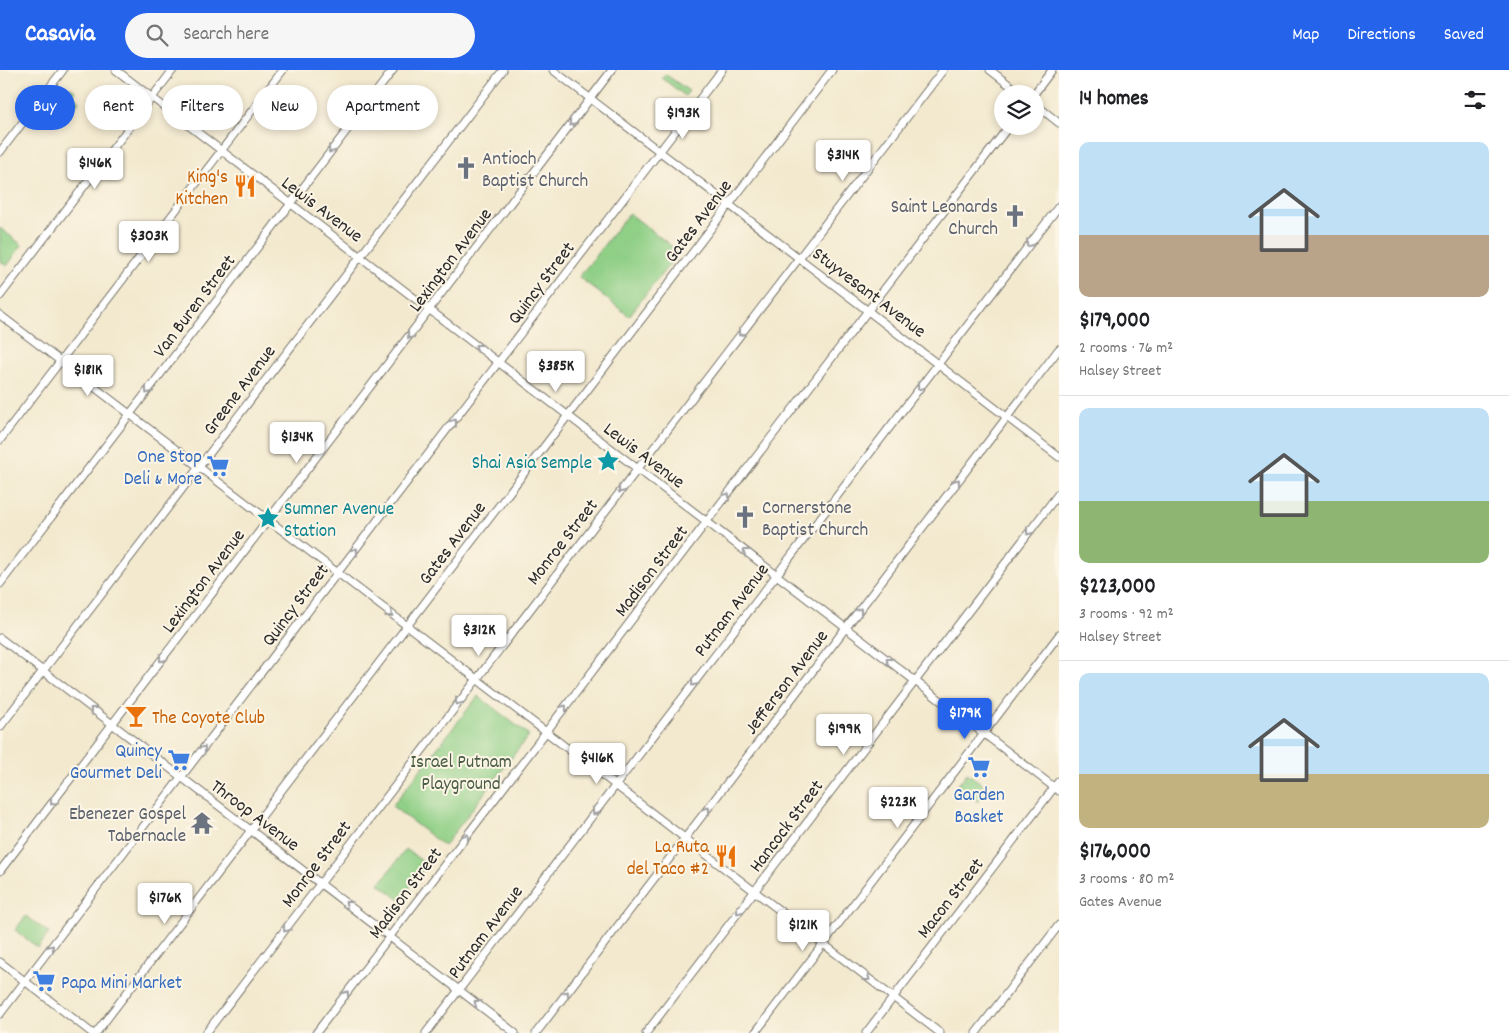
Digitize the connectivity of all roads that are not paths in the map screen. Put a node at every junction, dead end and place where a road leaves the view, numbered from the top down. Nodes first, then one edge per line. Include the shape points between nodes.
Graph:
1 (63, 70) edge
2 (116, 70) edge
3 (173, 70) edge
4 (283, 70) edge
5 (393, 70) edge
6 (503, 70) edge
7 (553, 70) edge
8 (612, 70) edge
9 (722, 70) edge
10 (832, 70) edge
11 (943, 70) edge
12 (990, 70) edge
13 (1052, 70) edge
14 (135, 85) edge
15 (1009, 85) edge
16 (1041, 85) edge
17 (152, 98) joint
18 (590, 98) junction
19 (1044, 111) edge
20 (1059, 123) edge
21 (127, 130) edge
22 (1003, 135) edge
23 (221, 151) junction
24 (0, 152) edge
25 (660, 152) junction
26 (291, 204) junction
27 (729, 204) junction
28 (1059, 206) edge
29 (360, 257) junction
30 (799, 258) junction
31 (0, 296) edge
32 (430, 310) junction
33 (868, 311) junction
34 (0, 315) edge
35 (1059, 349) edge
36 (60, 361) junction
37 (499, 363) junction
38 (938, 364) junction
39 (130, 414) junction
40 (568, 416) junction
41 (1007, 417) junction
42 (0, 440) edge
43 (1059, 457) edge
44 (199, 467) junction
45 (638, 469) junction
46 (1059, 493) edge
47 (268, 520) junction
48 (707, 522) junction
49 (338, 573) junction
50 (776, 575) junction
51 (0, 584) edge
52 (407, 626) junction
53 (846, 628) junction
54 (1059, 635) edge
55 (0, 638) edge
56 (43, 671) junction
57 (476, 679) junction
58 (915, 681) junction
59 (112, 724) junction
60 (0, 728) edge
61 (546, 732) junction
62 (984, 733) junction
63 (182, 778) junction
64 (616, 786) junction
65 (1057, 786) edge
66 (251, 831) junction
67 (685, 838) junction
68 (0, 871) edge
69 (320, 884) junction
70 (754, 892) junction
71 (1059, 925) edge
72 (390, 937) junction
73 (823, 944) junction
74 (0, 962) edge
75 (26, 981) junction
76 (459, 990) junction
77 (893, 997) junction
78 (0, 1014) edge
79 (92, 1033) edge
80 (96, 1033) edge
81 (206, 1033) edge
82 (316, 1033) edge
83 (426, 1033) edge
84 (515, 1033) edge
85 (536, 1033) edge
86 (646, 1033) edge
87 (755, 1033) edge
88 (866, 1033) edge
89 (940, 1033) edge
90 (976, 1033) edge

1 - 24 street
2 - 14 street, Lewis Avenue
3 - 17 street
4 - 23 street
5 -> 26 street, Van Buren Street
6 - 29 street, Greene Avenue
7 - 18 street
8 - 18 street, Lexington Avenue
9 - 25 street, Quincy Street
10 - 27 street, Gates Avenue
11 - 30 street, Monroe Street
12 - 15 street
13 - 16 street
17 - 23 street, Lewis Avenue
18 - 25 street, Stuyvesant Avenue
18 -> 32 street, Lexington Avenue
19 - 20 street
21 - 31 street
22 - 33 street, Madison Street
23 - 26 street, Lewis Avenue
23 - 36 street
25 - 27 street, Stuyvesant Avenue
25 - 37 street, Quincy Street
26 - 29 street, Lewis Avenue
26 -> 39 street, Van Buren Street
27 - 30 street, Stuyvesant Avenue
27 - 40 street, Gates Avenue
28 -> 38 street, Putnam Avenue
29 - 32 street, Lewis Avenue
29 - 44 street, Greene Avenue
30 - 33 street, Stuyvesant Avenue
30 -> 45 street, Monroe Street
37 -> 32 street, Lewis Avenue
32 -> 47 street, Lexington Avenue
33 - 38 street, Stuyvesant Avenue
48 -> 33 street, Madison Street
34 - 36 street
35 - 41 street, Jefferson Avenue
36 - 39 street
36 - 42 street
37 - 40 street, Lewis Avenue
49 -> 37 street, Quincy Street
38 - 41 street, Stuyvesant Avenue
38 -> 50 street, Putnam Avenue
39 - 44 street
39 - 51 street, Van Buren Street
40 - 45 street, Lewis Avenue
40 - 52 street, Gates Avenue
41 - 43 street, Stuyvesant Avenue
53 -> 41 street, Jefferson Avenue
44 - 47 street
44 - 56 street, Greene Avenue
45 - 48 street, Lewis Avenue
45 -> 57 street, Monroe Street
46 -> 58 street, Hancock Street
47 - 49 street
47 -> 59 street, Lexington Avenue
50 -> 48 street, Lewis Avenue
61 -> 48 street, Madison Street
49 -> 52 street
63 -> 49 street, Quincy Street
50 - 53 street, Lewis Avenue
50 -> 64 street, Putnam Avenue
52 - 57 street
52 - 66 street, Gates Avenue
58 -> 53 street, Lewis Avenue
67 -> 53 street, Jefferson Avenue
54 - 62 street
55 - 56 street, Throop Avenue
59 -> 56 street, Throop Avenue
56 - 60 street, Greene Avenue
57 - 61 street
57 -> 69 street, Monroe Street
58 - 62 street, Lewis Avenue
58 - 70 street, Hancock Street
59 - 63 street, Throop Avenue
59 -> 68 street, Lexington Avenue
61 - 64 street
72 -> 61 street, Madison Street
62 - 65 street, Lewis Avenue
62 - 73 street
63 - 66 street, Throop Avenue
75 -> 63 street, Quincy Street
64 - 67 street
64 -> 76 street, Putnam Avenue
65 - 77 street, Macon Street
66 - 69 street, Throop Avenue
66 - 80 street, Gates Avenue
67 - 70 street
85 -> 67 street, Jefferson Avenue
72 -> 69 street, Throop Avenue
69 -> 81 street, Monroe Street
70 - 73 street
70 -> 86 street, Hancock Street
71 - 90 street
72 - 76 street, Throop Avenue
82 -> 72 street, Madison Street
73 -> 77 street
73 - 87 street
74 - 75 street
75 - 78 street, Quincy Street
75 - 79 street
76 - 83 street, Putnam Avenue
84 -> 76 street, Throop Avenue
77 - 88 street, Macon Street
77 - 89 street

